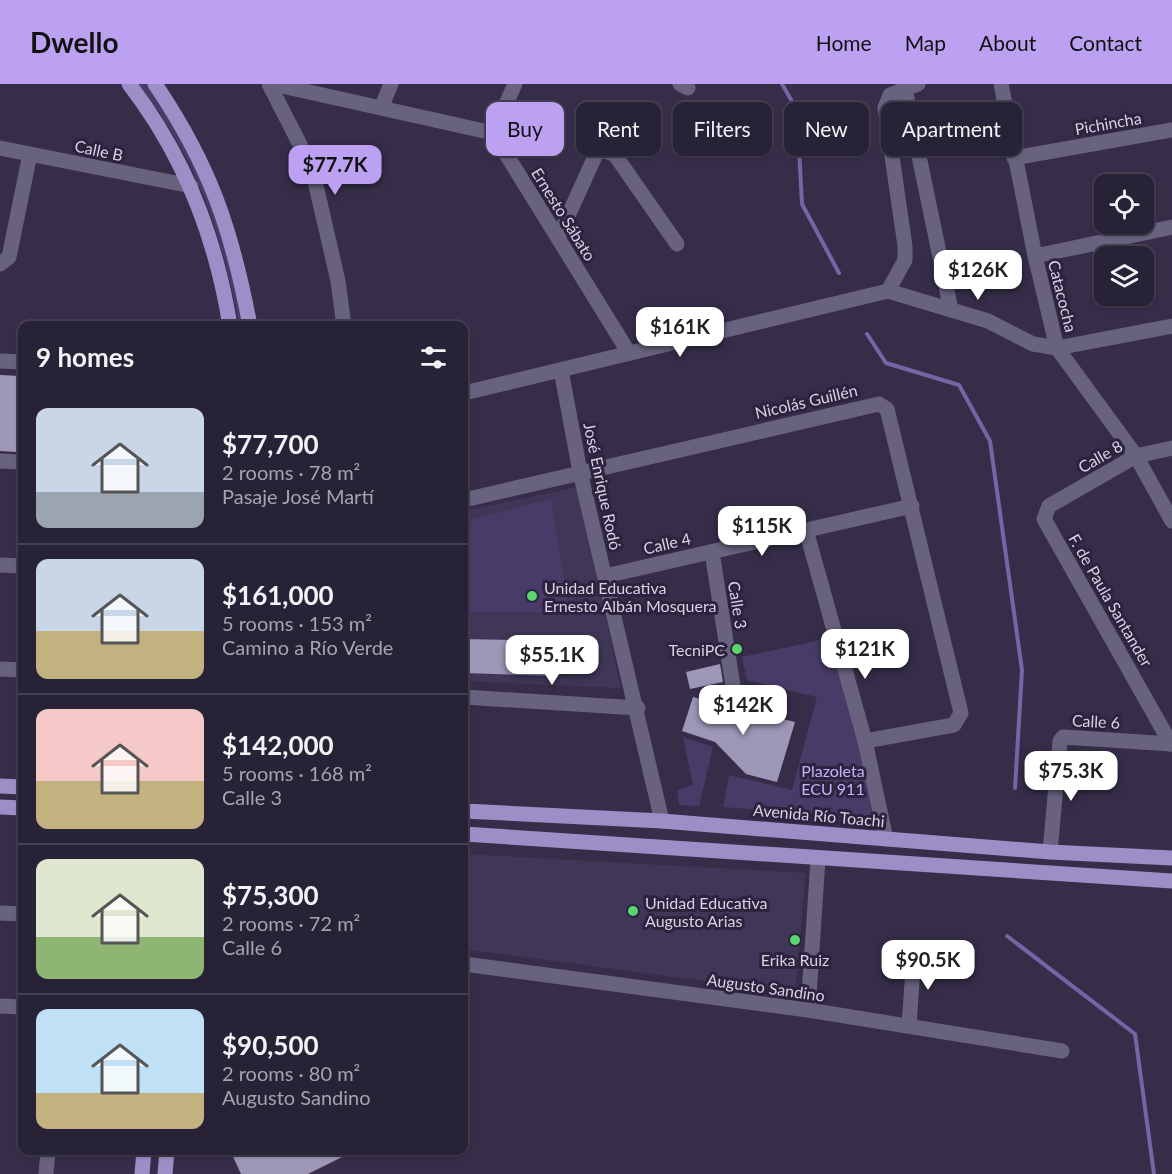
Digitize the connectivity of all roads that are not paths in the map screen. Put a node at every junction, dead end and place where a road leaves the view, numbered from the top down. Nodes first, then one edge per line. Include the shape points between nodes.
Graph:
1 (129, 84) edge
2 (155, 84) edge
3 (271, 84) edge
4 (391, 84) edge
5 (515, 84) edge
6 (1001, 84) edge
7 (909, 85) edge
8 (507, 102) edge
9 (382, 106) junction
10 (1172, 130) edge
11 (486, 132) edge
12 (0, 148) edge
13 (30, 154) junction
14 (508, 156) edge
15 (1014, 158) junction
16 (191, 186) junction
17 (1172, 227) edge
18 (558, 238) junction
19 (677, 244) dead end
20 (1035, 256) junction
21 (4, 260) edge
22 (888, 291) junction
23 (951, 310) junction
24 (229, 321) edge
25 (249, 321) edge
26 (343, 321) edge
27 (1172, 326) edge
28 (1057, 348) junction
29 (629, 353) junction
30 (0, 361) edge
31 (18, 362) edge
32 (561, 370) junction
33 (468, 392) edge
34 (1172, 448) edge
35 (1136, 456) junction
36 (0, 461) edge
37 (18, 462) edge
38 (580, 472) junction
39 (468, 499) edge
40 (912, 506) junction
41 (1049, 506) joint
42 (1172, 521) edge
43 (806, 530) junction
44 (711, 552) junction
45 (0, 565) edge
46 (18, 566) edge
47 (605, 576) junction
48 (0, 669) edge
49 (18, 670) edge
50 (468, 697) edge
51 (735, 699) dead end
52 (638, 708) junction
53 (865, 741) junction
54 (1172, 744) edge
55 (0, 786) edge
56 (18, 787) edge
57 (0, 807) edge
58 (18, 808) edge
59 (468, 811) edge
60 (662, 820) junction
61 (468, 834) edge
62 (886, 839) junction
63 (1050, 852) junction
64 (1172, 858) edge
65 (818, 859) junction
66 (1172, 881) edge
67 (0, 913) edge
68 (18, 914) edge
69 (914, 954) dead end
70 (468, 965) edge
71 (0, 1006) edge
72 (18, 1007) edge
73 (808, 1010) junction
74 (909, 1026) junction
75 (1062, 1051) dead end
76 (48, 1155) edge
77 (144, 1155) edge
78 (167, 1155) edge
79 (46, 1174) edge
80 (142, 1174) edge
81 (165, 1174) edge

1 - 16 main road via 165,137
2 - 25 main road via 185,127 219,200 238,263
3 - 9 street
3 - 26 street via 312,168
4 - 9 street
5 - 8 street
6 - 15 street, Catacocha
7 - 22 street via 890,95 885,108 905,246 904,260
7 - 23 street
9 - 11 street
10 - 15 street, Pichincha
12 - 13 street, Calle B
13 - 16 street, Calle B
13 - 21 street
14 - 18 street, Ernesto Sábato
15 - 20 street, Catacocha
16 - 24 main road via 218,269
17 - 20 street
18 - 19 street via 597,152 606,151 615,155
18 - 29 street, Ernesto Sábato
20 - 28 street, Catacocha
22 - 23 street
22 - 29 street
23 - 28 street via 988,321 1033,344
27 - 28 street
28 - 35 street, Catacocha
29 - 32 street
30 - 31 street
32 - 33 street
32 - 38 street, José Enrique Rodó
34 - 35 street, Calle 8
35 - 41 street, Calle 8
35 - 42 street, Catacocha
36 - 37 street
38 - 39 street, Nicolás Guillén
38 - 40 street, Nicolás Guillén via 879,404 887,409
38 - 47 street, José Enrique Rodó
40 - 43 street, Calle 4
40 - 53 street, Nicolás Guillén via 961,713 954,725
41 - 54 street, F. de Paula Santander via 1044,519
43 - 44 street, Calle 4
43 - 53 street
44 - 47 street, Calle 4
44 - 51 street, Calle 3
45 - 46 street
47 - 52 street, José Enrique Rodó
48 - 49 street
50 - 52 street
52 - 60 street, José Enrique Rodó
53 - 62 street
54 - 63 street, Calle 6 via 1063,737
55 - 56 main road
57 - 58 main road
59 - 60 main road, Avenida Río Toachi
60 - 62 main road, Avenida Río Toachi
61 - 65 main road
62 - 63 main road, Avenida Río Toachi
63 - 64 main road, Avenida Río Toachi
65 - 66 main road
65 - 73 street
67 - 68 street
69 - 74 street
70 - 73 street, Augusto Sandino
71 - 72 street
73 - 74 street, Augusto Sandino
74 - 75 street, Augusto Sandino
76 - 79 street
77 - 80 main road
78 - 81 main road

